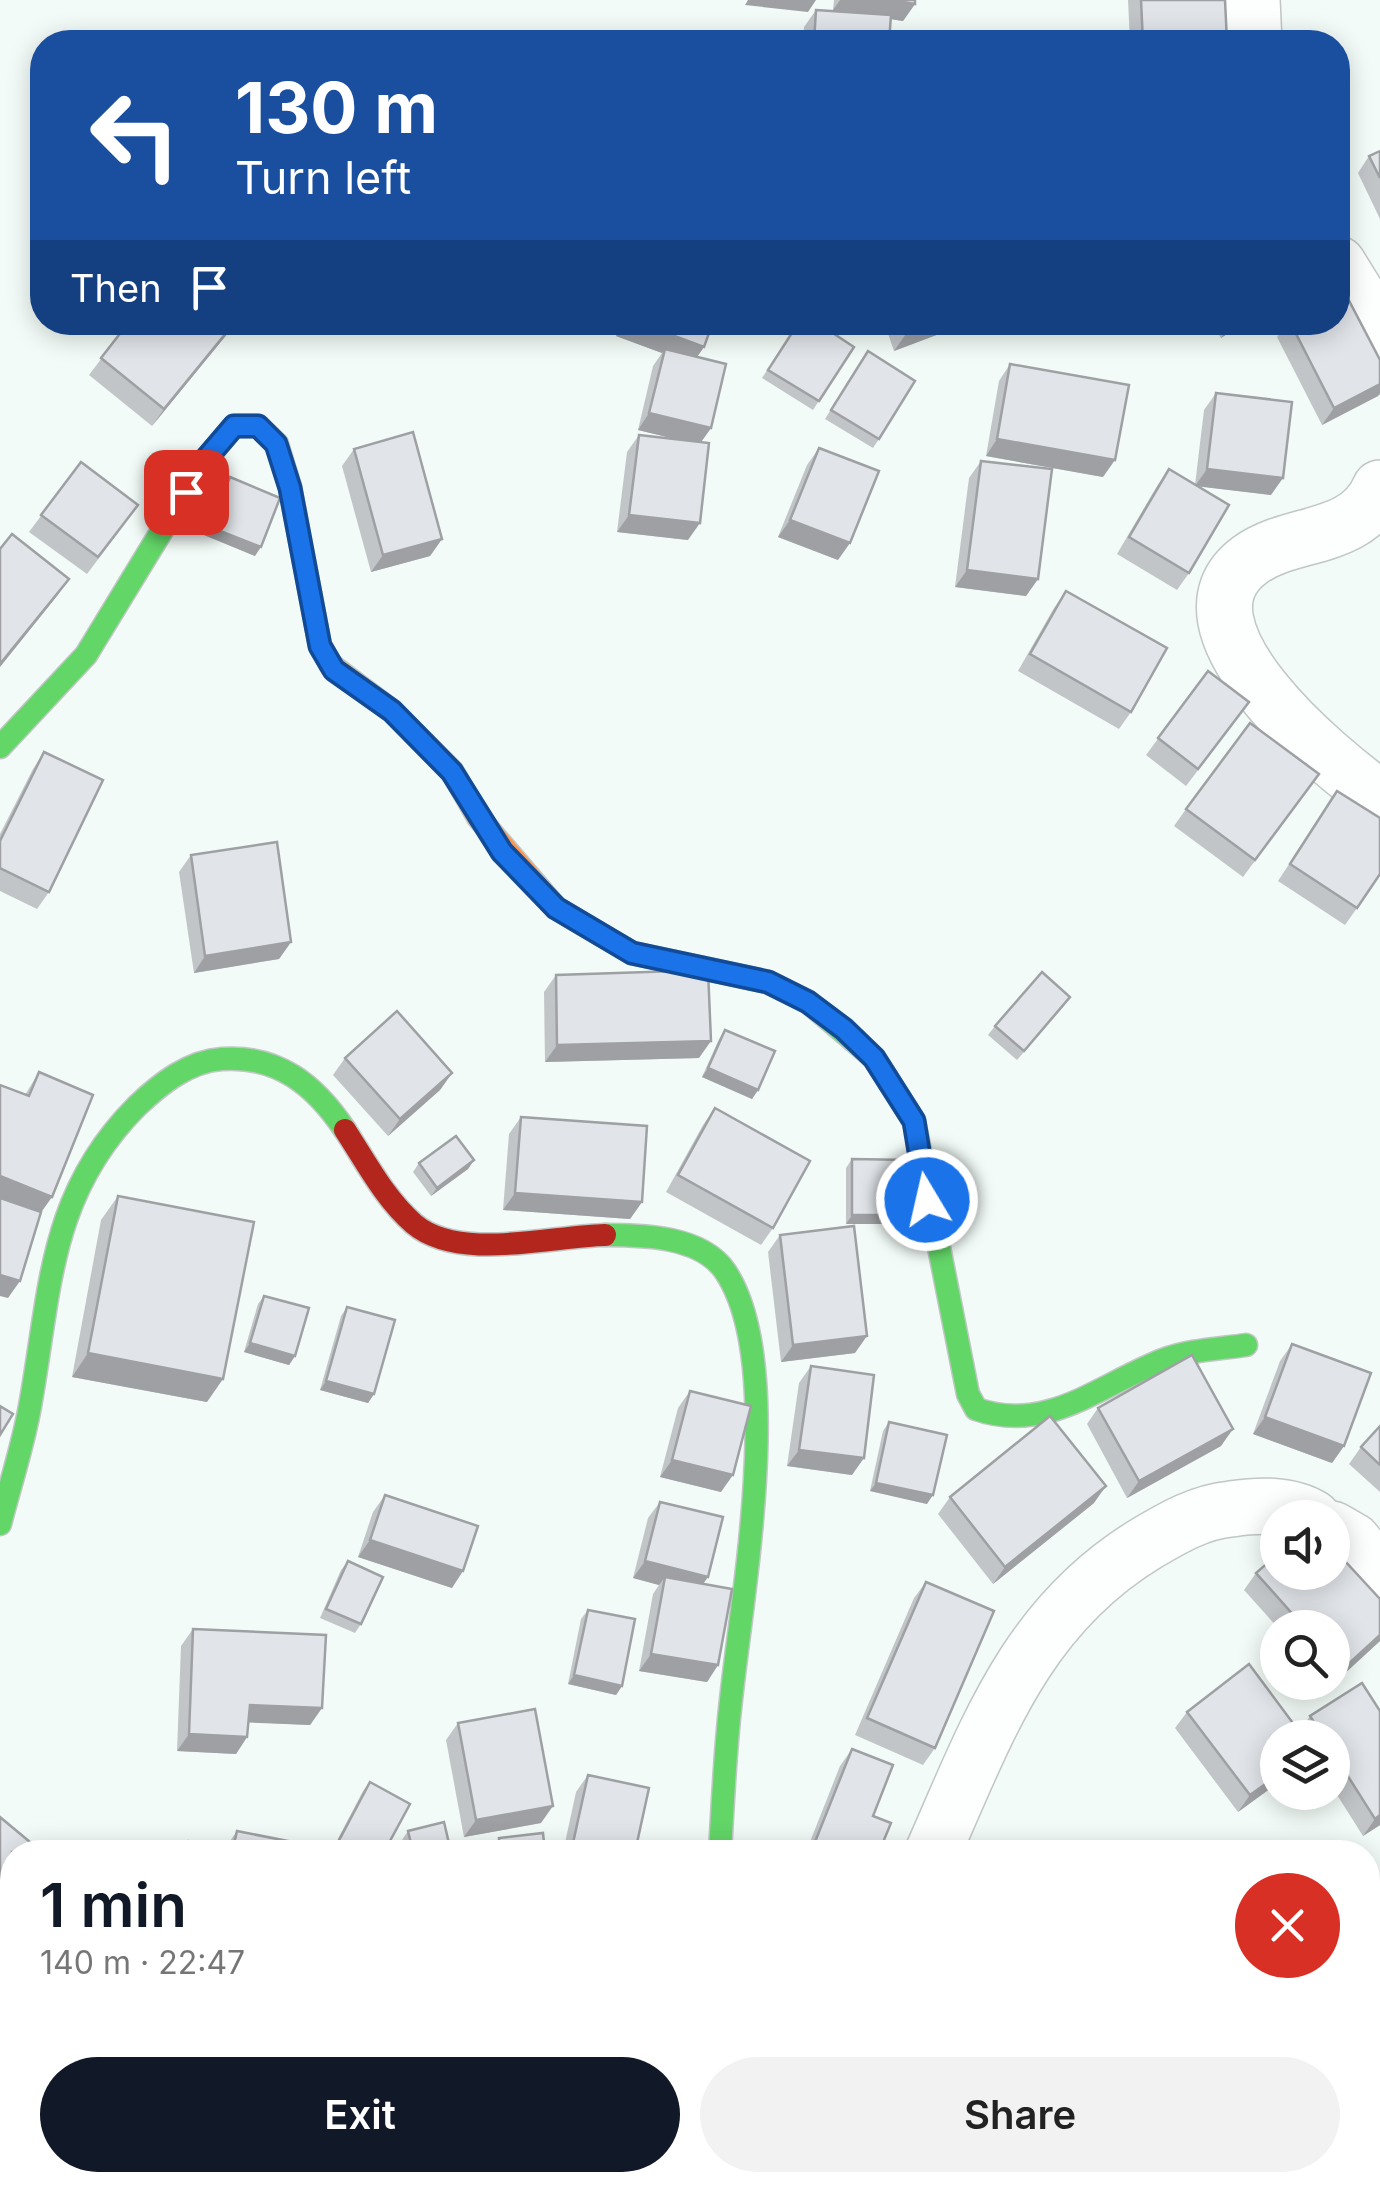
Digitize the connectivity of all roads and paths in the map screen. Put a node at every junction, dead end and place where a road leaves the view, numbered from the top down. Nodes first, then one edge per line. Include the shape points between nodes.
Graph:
1 (1252, 0) edge
2 (1253, 30) edge
3 (1350, 287) edge
4 (1380, 343) edge
5 (1380, 488) edge
6 (0, 747) edge
7 (1380, 798) edge
8 (1246, 1345) dead end
9 (1260, 1506) edge
10 (0, 1524) edge
11 (1350, 1539) edge
12 (1380, 1574) edge
13 (721, 1840) edge
14 (938, 1840) edge

1 - 2 street
3 - 4 street
5 - 7 street via 1351,523 1254,557 1238,570 1224,626 1278,709 1338,768
6 - 8 street via 86,655 205,460 234,426 258,426 281,459 320,646 334,670 392,711 452,772 524,877 556,908 632,953 768,982 808,1002 874,1058 914,1121 976,1410 1005,1418 1074,1405 1165,1359
9 - 14 street via 1208,1512 1130,1554 1058,1613 982,1741
10 - 13 street via 67,1210 134,1105 183,1069 230,1055 282,1067 327,1106 417,1226 461,1245 608,1234 682,1242 723,1268 746,1320 758,1449
11 - 12 street

